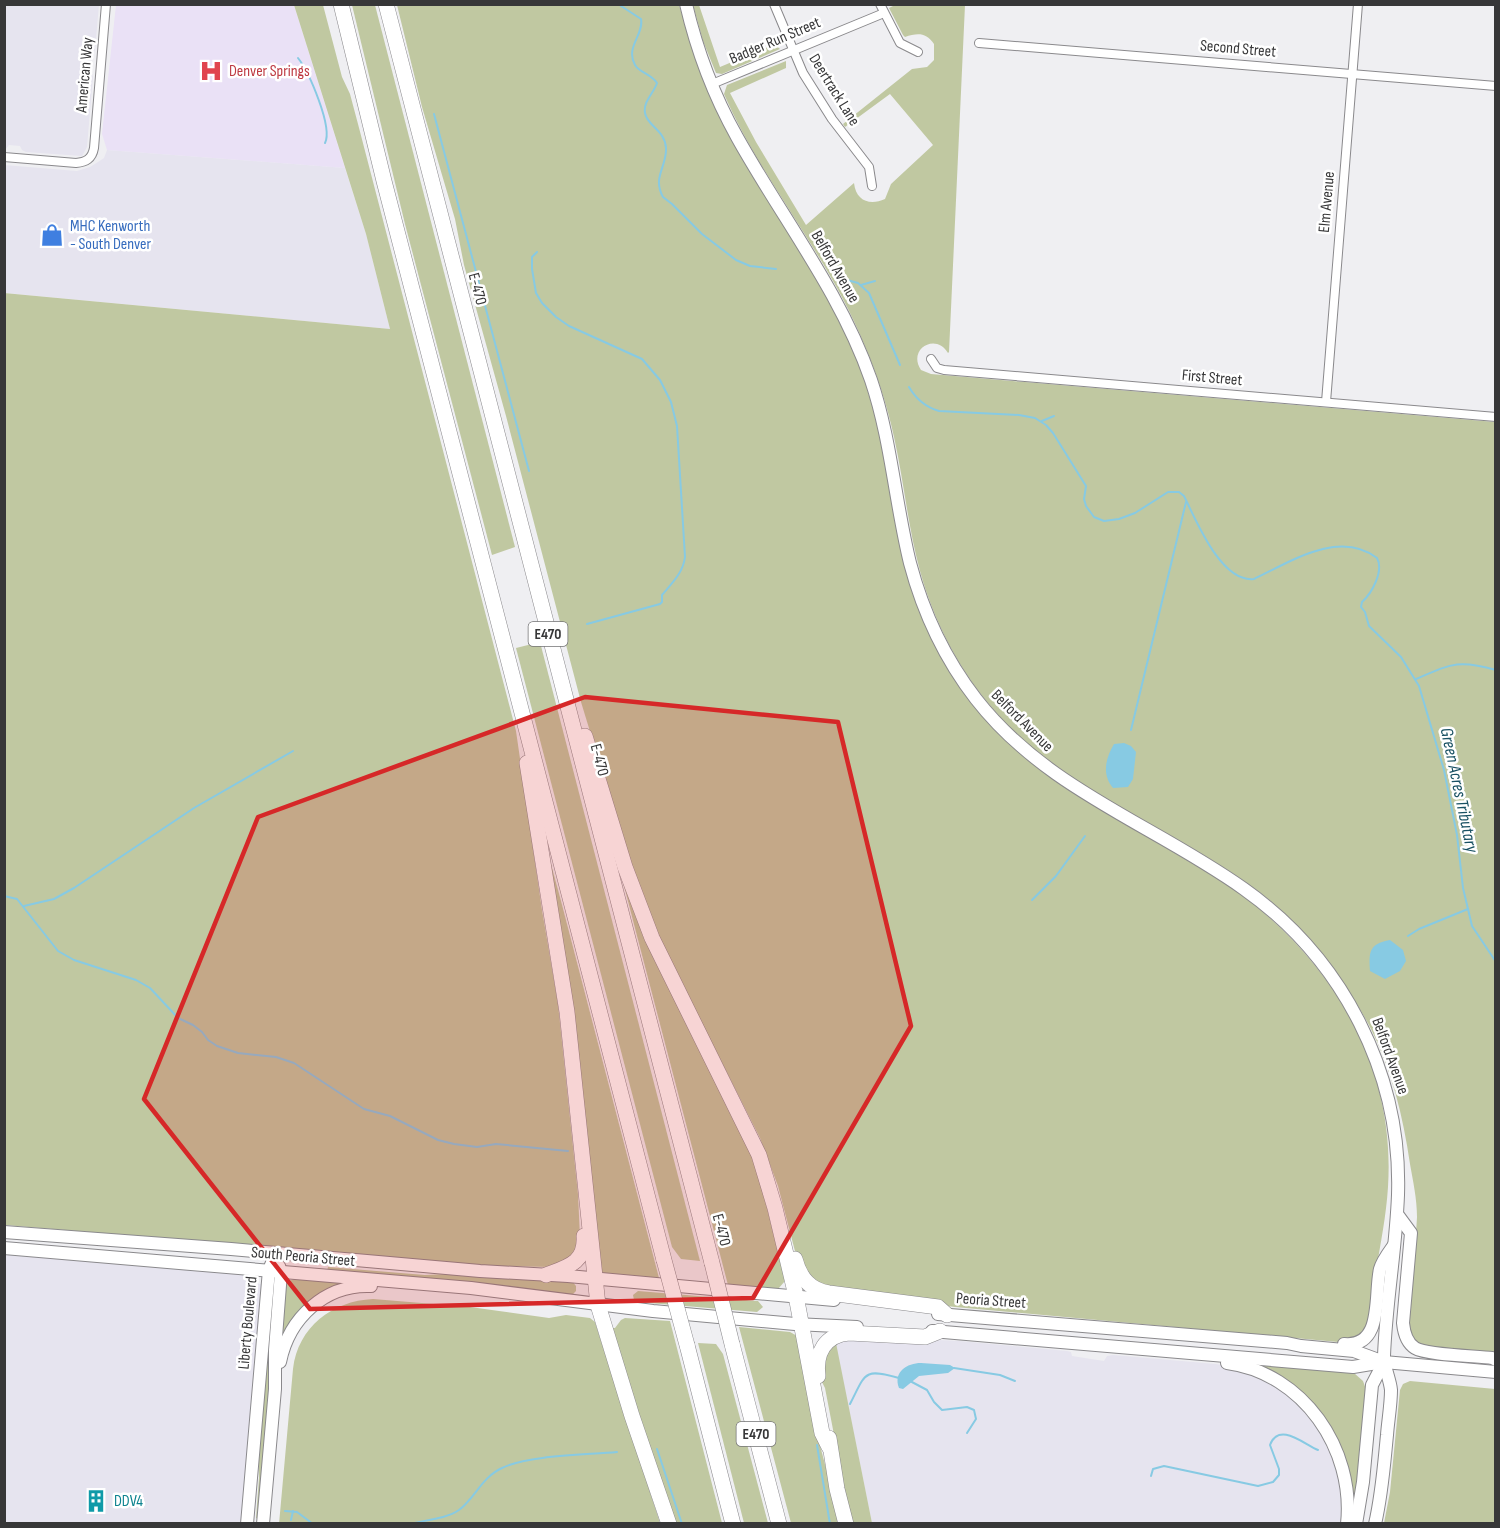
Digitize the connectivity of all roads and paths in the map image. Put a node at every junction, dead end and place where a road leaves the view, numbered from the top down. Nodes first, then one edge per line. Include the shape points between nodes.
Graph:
1 (106, 4) edge
2 (341, 4) edge
3 (386, 4) edge
4 (686, 4) edge
5 (774, 4) edge
6 (1358, 4) edge
7 (882, 9) edge
8 (978, 43) dead end
9 (793, 51) junction
10 (918, 52) dead end
11 (1353, 74) junction
12 (712, 84) junction
13 (1496, 86) edge
14 (4, 157) edge
15 (872, 186) dead end
16 (931, 359) dead end
17 (1326, 402) junction
18 (1496, 417) edge
19 (552, 649) junction
20 (516, 688) junction
21 (586, 1204) junction
22 (775, 1208) junction
23 (1397, 1214) junction
24 (4, 1232) edge
25 (1395, 1244) junction
26 (4, 1248) edge
27 (276, 1253) junction
28 (275, 1271) junction
29 (546, 1275) junction
30 (594, 1278) junction
31 (403, 1282) junction
32 (796, 1296) junction
33 (598, 1305) junction
34 (947, 1315) junction
35 (802, 1325) junction
36 (940, 1331) junction
37 (1287, 1343) junction
38 (1165, 1350) junction
39 (1496, 1360) edge
40 (1384, 1362) junction
41 (1496, 1372) edge
42 (275, 1389) junction
43 (829, 1447) junction
44 (837, 1489) junction
45 (247, 1524) edge
46 (263, 1524) edge
47 (667, 1524) edge
48 (733, 1524) edge
49 (779, 1524) edge
50 (841, 1524) edge
51 (846, 1524) edge
52 (1347, 1524) edge
53 (1356, 1524) edge
54 (1376, 1524) edge

1 - 14 street, American Way via 94,148 89,159 82,163
2 - 20 highway, E470
3 - 19 highway, E-470 / E470
4 - 12 main road, Belford Avenue
5 - 9 street, Deertrack Lane
6 - 11 street, Elm Avenue
7 - 9 street, Badger Run Street
7 - 10 street via 900,43
8 - 11 street, Second Street
9 - 12 street, Badger Run Street
9 - 15 street, Deertrack Lane via 827,112 869,167
11 - 13 street, Second Street
11 - 17 street, Elm Avenue
12 - 23 main road, Belford Avenue via 740,142 825,279 856,342 884,424 917,585 930,622 952,663 987,711 1040,763 1243,888 1278,916 1318,958 1362,1025 1387,1089 1397,1147
16 - 17 street, First Street via 944,370
17 - 18 street, First Street
19 - 22 highway via 569,683 644,918 753,1140
19 - 49 highway, E-470 / E470, bridge
20 - 21 highway via 567,1012
20 - 48 highway, E470, bridge
21 - 29 highway via 582,1253 572,1264
21 - 30 highway
22 - 32 highway
22 - 34 highway via 788,1232 798,1271 813,1288 825,1293 938,1307
23 - 25 main road, Belford Avenue
23 - 39 main road via 1411,1233 1403,1323 1409,1342 1424,1352
24 - 27 main road, South Peoria Street
25 - 37 main road via 1380,1266 1375,1321 1366,1338 1353,1345 1302,1340
25 - 40 main road, Belford Avenue
26 - 28 main road, South Peoria Street
27 - 28 main road, Liberty Boulevard
27 - 29 main road, South Peoria Street
28 - 31 main road, South Peoria Street
28 - 42 main road, Liberty Boulevard
28 - 45 main road, Liberty Boulevard
29 - 30 main road, South Peoria Street
30 - 32 main road, Peoria Street
30 - 33 highway
31 - 33 main road, South Peoria Street
31 - 42 main road via 340,1290 308,1310 288,1336
32 - 34 main road, Peoria Street
32 - 35 highway
33 - 35 main road, Peoria Street
33 - 47 highway
34 - 37 main road, Peoria Street
35 - 36 main road, Peoria Street
35 - 43 highway via 822,1433
36 - 38 main road, Peoria Street
36 - 43 highway via 925,1336 846,1333 827,1342 817,1367
37 - 40 main road, Peoria Street via 1354,1351
38 - 40 main road, Peoria Street via 1353,1367
38 - 52 main road via 1178,1358 1251,1368 1281,1383 1304,1401 1338,1454 1347,1485
40 - 41 main road, Peoria Street
40 - 53 main road, Belford Avenue via 1372,1385
40 - 54 main road, Belford Avenue via 1391,1389
42 - 46 main road, Liberty Boulevard
43 - 44 highway
44 - 50 highway
44 - 51 highway

